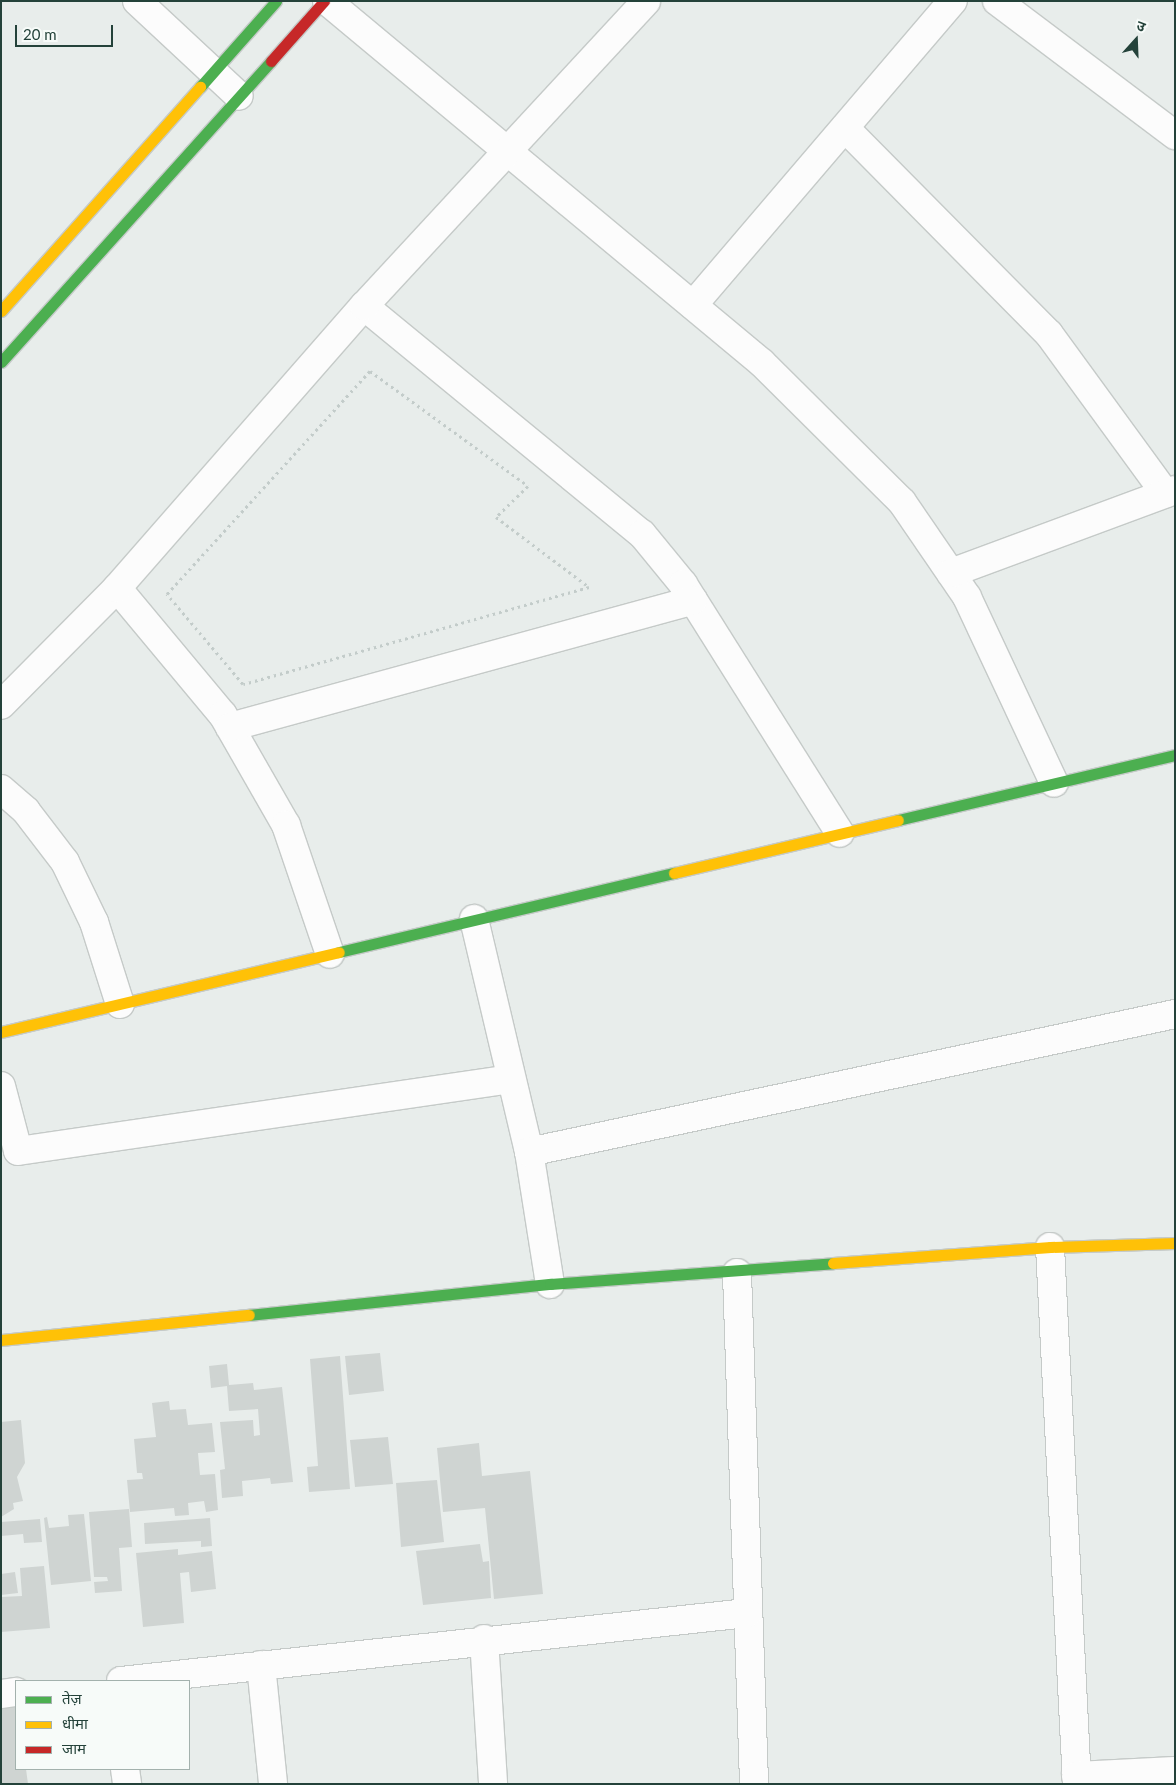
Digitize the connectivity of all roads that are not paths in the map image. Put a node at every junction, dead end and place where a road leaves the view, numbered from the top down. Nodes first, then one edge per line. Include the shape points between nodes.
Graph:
1 (137, 1) edge
2 (276, 1) edge
3 (325, 1) edge
4 (646, 1) edge
5 (953, 1) edge
6 (997, 1) edge
7 (212, 70) junction
8 (239, 96) junction
9 (845, 128) junction
10 (1175, 135) edge
11 (506, 151) junction
12 (693, 305) junction
13 (364, 306) junction
14 (1, 311) edge
15 (1, 362) edge
16 (1170, 491) edge
17 (951, 573) junction
18 (118, 588) junction
19 (693, 600) junction
20 (1, 705) edge
21 (230, 727) junction
22 (1175, 755) edge
23 (1054, 783) junction
24 (1, 788) edge
25 (840, 833) junction
26 (474, 919) junction
27 (330, 954) junction
28 (120, 1004) junction
29 (1175, 1014) edge
30 (1, 1032) edge
31 (511, 1079) junction
32 (1, 1086) edge
33 (529, 1152) junction
34 (1175, 1244) edge
35 (1050, 1247) junction
36 (737, 1273) junction
37 (550, 1284) junction
38 (1, 1340) edge
39 (747, 1613) junction
40 (484, 1639) junction
41 (261, 1665) junction
42 (130, 1680) edge
43 (15, 1692) edge
44 (1, 1694) edge
45 (125, 1770) edge
46 (1175, 1771) edge
47 (1077, 1780) edge
48 (127, 1784) edge
49 (273, 1784) edge
50 (493, 1784) edge
51 (754, 1784) edge

1 - 7 street
2 - 7 street
3 - 8 street
3 - 11 street
4 - 11 street
5 - 9 street
6 - 10 street
7 - 8 street
7 - 14 street
8 - 15 street
9 - 12 street
9 - 16 street via 1049,334
11 - 12 street
11 - 13 street
12 - 17 street via 762,363 902,502
13 - 18 street
13 - 19 street via 642,534
16 - 17 street
17 - 23 street via 967,597
18 - 20 street
18 - 21 street
19 - 21 street
19 - 25 street
21 - 27 street via 286,824
22 - 23 street
23 - 25 street
24 - 28 street via 26,811 65,862 94,922
25 - 26 street
26 - 27 street
26 - 31 street
27 - 28 street
28 - 30 street
29 - 33 street
31 - 32 street via 18,1151
31 - 33 street
33 - 37 street
34 - 35 street
35 - 36 street
35 - 47 street
36 - 37 street
36 - 39 street
37 - 38 street
39 - 40 street
39 - 51 street
40 - 41 street
40 - 50 street
41 - 42 street
41 - 49 street
43 - 44 street
45 - 48 street
46 - 47 street

